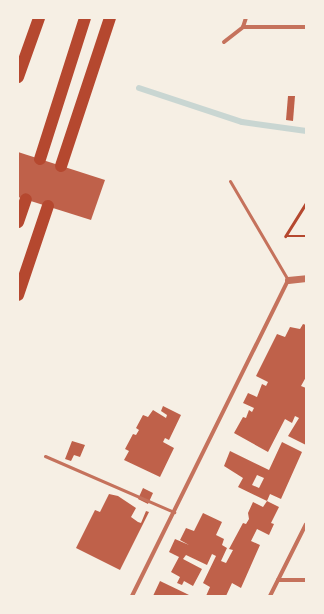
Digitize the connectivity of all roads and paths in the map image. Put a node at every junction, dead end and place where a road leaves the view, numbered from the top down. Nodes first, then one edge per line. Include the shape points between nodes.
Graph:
1 (39, 18) edge
2 (85, 18) edge
3 (110, 18) edge
4 (246, 18) edge
5 (243, 27) junction
6 (306, 27) edge
7 (224, 42) dead end
8 (18, 77) edge
9 (40, 159) dead end
10 (61, 166) dead end
11 (230, 181) dead end
12 (26, 199) dead end
13 (306, 204) edge
14 (48, 206) dead end
15 (18, 222) edge
16 (306, 236) edge
17 (306, 278) edge
18 (288, 280) junction
19 (18, 295) edge
20 (45, 456) dead end
21 (174, 512) junction
22 (306, 524) edge
23 (278, 580) junction
24 (306, 580) edge
25 (132, 596) edge
26 (270, 596) edge

1 - 8 highway
2 - 9 highway
3 - 10 highway
4 - 5 street
5 - 6 street
5 - 7 street
11 - 18 lane
12 - 15 highway
13 - 16 path via 286,236
14 - 19 highway
17 - 18 street
18 - 21 street
20 - 21 lane
21 - 25 street
22 - 23 street
23 - 24 street
23 - 26 street

